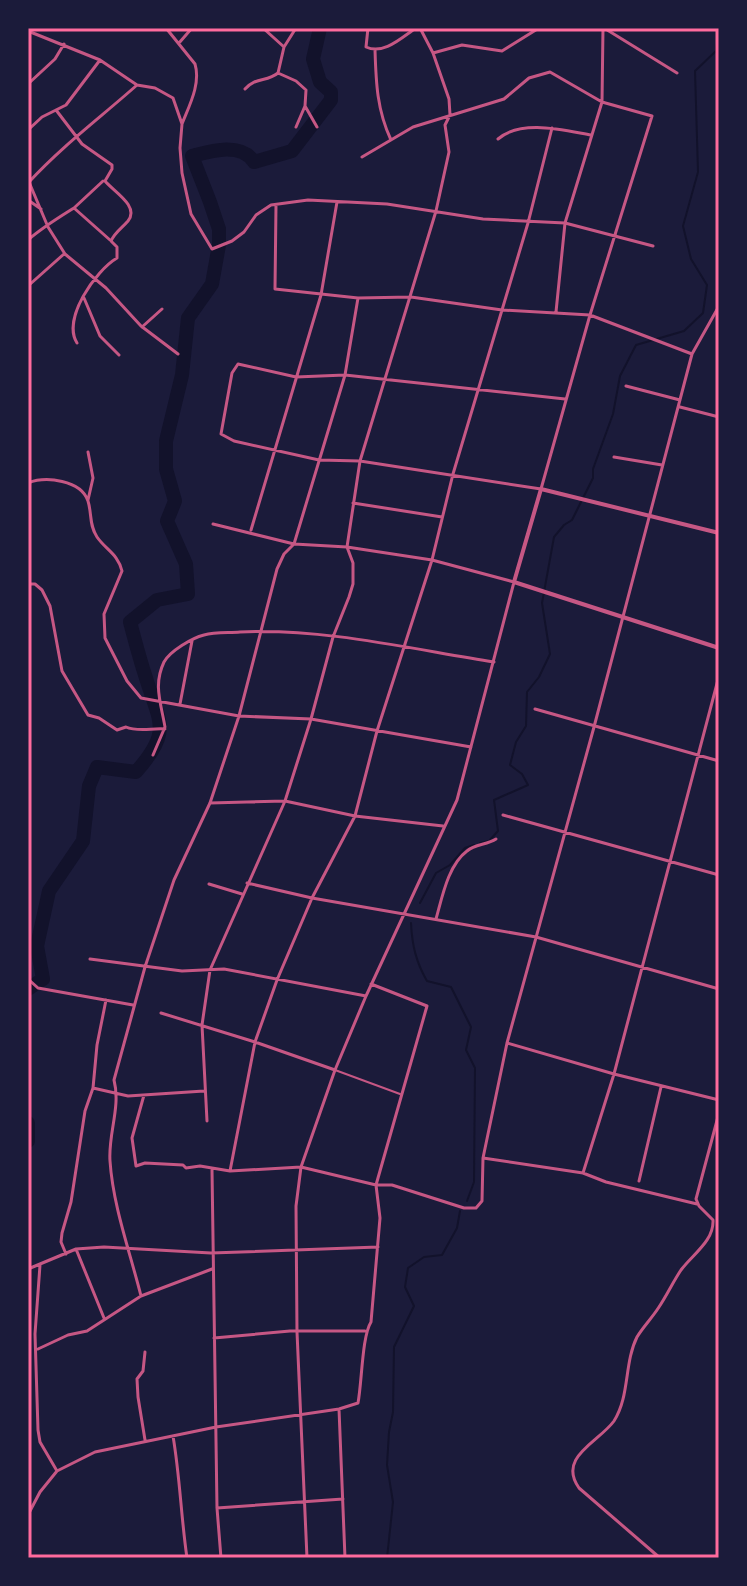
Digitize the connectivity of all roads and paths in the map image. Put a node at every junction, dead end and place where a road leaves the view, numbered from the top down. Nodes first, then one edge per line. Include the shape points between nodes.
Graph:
1 (166, 28) edge
2 (192, 28) edge
3 (263, 28) edge
4 (296, 28) edge
5 (368, 28) edge
6 (418, 28) edge
7 (539, 28) edge
8 (604, 28) edge
9 (28, 31) edge
10 (179, 43) junction
11 (64, 44) junction
12 (284, 47) junction
13 (375, 50) junction
14 (433, 53) junction
15 (100, 60) junction
16 (278, 73) junction
17 (677, 73) dead end
18 (28, 84) edge
19 (137, 85) junction
20 (245, 89) dead end
21 (602, 102) junction
22 (305, 106) junction
23 (56, 110) junction
24 (450, 115) junction
25 (182, 124) junction
26 (315, 125) dead end
27 (296, 127) dead end
28 (552, 128) junction
29 (28, 130) edge
30 (591, 135) junction
31 (76, 136) junction
32 (498, 139) dead end
33 (391, 140) junction
34 (362, 157) dead end
35 (105, 181) junction
36 (29, 182) edge
37 (28, 200) edge
38 (337, 202) junction
39 (276, 205) junction
40 (74, 208) junction
41 (42, 209) junction
42 (436, 211) junction
43 (47, 223) junction
44 (528, 223) junction
45 (565, 223) junction
46 (615, 238) junction
47 (28, 240) edge
48 (111, 241) junction
49 (653, 246) dead end
50 (65, 254) junction
51 (94, 277) junction
52 (28, 286) edge
53 (321, 295) junction
54 (411, 297) junction
55 (84, 298) junction
56 (358, 298) junction
57 (719, 306) edge
58 (162, 309) dead end
59 (502, 310) junction
60 (556, 312) junction
61 (590, 315) junction
62 (142, 327) junction
63 (77, 343) dead end
64 (178, 354) dead end
65 (692, 354) junction
66 (119, 355) dead end
67 (345, 375) junction
68 (296, 377) junction
69 (384, 379) junction
70 (626, 386) dead end
71 (480, 391) junction
72 (565, 399) junction
73 (680, 400) junction
74 (678, 407) junction
75 (719, 417) edge
76 (274, 450) junction
77 (88, 452) dead end
78 (614, 457) dead end
79 (319, 460) junction
80 (360, 461) junction
81 (662, 465) junction
82 (453, 474) junction
83 (28, 483) edge
84 (541, 489) junction
85 (88, 500) junction
86 (353, 503) junction
87 (651, 514) junction
88 (442, 517) junction
89 (213, 524) dead end
90 (251, 531) junction
91 (719, 533) edge
92 (294, 544) junction
93 (347, 547) junction
94 (432, 560) junction
95 (514, 582) junction
96 (28, 584) edge
97 (622, 617) junction
98 (263, 631) junction
99 (333, 637) junction
100 (193, 640) junction
101 (404, 648) junction
102 (719, 648) edge
103 (494, 662) junction
104 (719, 676) edge
105 (157, 700) junction
106 (180, 704) junction
107 (535, 709) dead end
108 (239, 716) junction
109 (311, 719) junction
110 (594, 727) junction
111 (165, 729) junction
112 (377, 731) junction
113 (471, 747) junction
114 (153, 755) dead end
115 (698, 756) junction
116 (719, 761) edge
117 (285, 801) junction
118 (210, 803) junction
119 (503, 815) dead end
120 (355, 816) junction
121 (443, 826) junction
122 (564, 833) junction
123 (496, 839) dead end
124 (669, 860) junction
125 (719, 875) edge
126 (247, 883) junction
127 (209, 884) dead end
128 (242, 894) junction
129 (312, 898) junction
130 (403, 914) junction
131 (436, 919) junction
132 (536, 937) junction
133 (90, 959) dead end
134 (145, 967) junction
135 (640, 967) junction
136 (210, 970) junction
137 (28, 979) edge
138 (277, 980) junction
139 (371, 984) junction
140 (719, 989) edge
141 (366, 996) junction
142 (106, 1000) junction
143 (133, 1005) junction
144 (161, 1013) dead end
145 (202, 1025) junction
146 (255, 1042) junction
147 (507, 1043) junction
148 (335, 1070) junction
149 (614, 1074) junction
150 (661, 1087) junction
151 (93, 1088) junction
152 (204, 1091) junction
153 (118, 1094) junction
154 (402, 1094) junction
155 (144, 1095) junction
156 (719, 1100) edge
157 (719, 1113) edge
158 (207, 1121) dead end
159 (483, 1158) junction
160 (301, 1167) junction
161 (212, 1170) junction
162 (230, 1171) junction
163 (583, 1173) junction
164 (639, 1181) dead end
165 (376, 1185) junction
166 (697, 1204) junction
167 (128, 1247) junction
168 (378, 1247) junction
169 (76, 1249) junction
170 (296, 1249) junction
171 (211, 1253) junction
172 (66, 1254) junction
173 (40, 1265) junction
174 (28, 1269) edge
175 (212, 1269) junction
176 (141, 1296) junction
177 (104, 1318) junction
178 (365, 1331) junction
179 (297, 1332) junction
180 (214, 1338) junction
181 (37, 1350) junction
182 (145, 1352) dead end
183 (339, 1409) junction
184 (301, 1414) junction
185 (216, 1427) junction
186 (173, 1436) junction
187 (145, 1440) junction
188 (57, 1471) junction
189 (343, 1499) junction
190 (305, 1501) junction
191 (217, 1508) junction
192 (30, 1511) dead end
193 (187, 1558) edge
194 (221, 1558) edge
195 (307, 1558) edge
196 (345, 1558) edge
197 (660, 1558) edge

1 - 10 street
2 - 10 street
3 - 12 street
4 - 12 street
5 - 13 street via 366,47
6 - 13 street
6 - 14 street
7 - 14 street via 502,51 462,45
8 - 17 street
8 - 21 street
9 - 11 street
10 - 25 street via 197,76
11 - 15 street
11 - 18 street
12 - 16 street
13 - 33 street via 381,118
14 - 24 street
15 - 19 street
15 - 23 street via 72,99
16 - 20 street via 254,80
16 - 22 street via 306,90
19 - 25 street via 173,98
19 - 31 street
21 - 24 street via 550,72 529,78 504,99
21 - 30 street
21 - 46 street via 652,116
22 - 26 street
22 - 27 street
23 - 29 street
23 - 31 street
24 - 33 street
24 - 42 street via 445,121 449,152
25 - 39 street via 181,158 191,214 212,249 232,241 263,209
28 - 30 street
28 - 32 street via 515,131
28 - 44 street
30 - 45 street
31 - 35 street via 112,165
31 - 36 street
33 - 34 street
35 - 40 street
35 - 48 street via 131,211
36 - 41 street
37 - 41 street
38 - 39 street
38 - 42 street
38 - 53 street
39 - 53 street via 275,289
40 - 43 street
40 - 48 street
41 - 43 street
42 - 44 street
42 - 54 street
43 - 47 street
43 - 50 street
44 - 45 street
44 - 59 street
45 - 46 street
45 - 60 street
46 - 49 street
46 - 61 street
48 - 51 street via 117,258
50 - 51 street
50 - 52 street
51 - 55 street
51 - 62 street
53 - 56 street
53 - 68 street
54 - 56 street
54 - 59 street
54 - 69 street
55 - 63 street via 72,328
55 - 66 street via 100,336
56 - 67 street
57 - 65 street
58 - 62 street
59 - 60 street
59 - 71 street
60 - 61 street
61 - 65 street
61 - 72 street
62 - 64 street
65 - 73 street
67 - 68 street
67 - 69 street
67 - 79 street
68 - 76 street
68 - 76 street via 241,364 232,373 221,434
69 - 71 street
69 - 80 street
70 - 73 street
71 - 72 street
71 - 82 street
72 - 84 street
73 - 74 street
74 - 75 street
74 - 81 street
76 - 79 street
76 - 90 street
77 - 85 street via 93,478
78 - 81 street
79 - 80 street
79 - 92 street
80 - 82 street
80 - 86 street
81 - 87 street
82 - 84 street
82 - 88 street
83 - 85 street via 50,479 80,490
84 - 87 street
84 - 95 street
85 - 105 street via 91,525 122,571 104,614 105,638 141,698
86 - 88 street
86 - 93 street
87 - 91 street
87 - 97 street
88 - 94 street
89 - 90 street
90 - 92 street
92 - 93 street
92 - 98 street via 277,569
93 - 94 street
93 - 99 street via 353,584
94 - 95 street
94 - 101 street
95 - 97 street
95 - 103 street
96 - 111 street via 35,584 46,597 62,671 88,715 117,730
97 - 102 street
97 - 110 street
98 - 99 street
98 - 100 street via 204,634
98 - 108 street
99 - 101 street
99 - 109 street
100 - 105 street via 165,660
100 - 106 street
101 - 103 street
101 - 112 street
103 - 113 street
104 - 115 street
105 - 106 street
105 - 111 street
106 - 108 street
107 - 110 street
108 - 109 street
108 - 118 street
109 - 112 street
109 - 117 street
110 - 115 street
110 - 122 street
111 - 114 street
112 - 113 street
112 - 120 street
113 - 121 street via 457,800
115 - 116 street
115 - 124 street
117 - 118 street
117 - 120 street
117 - 126 street
118 - 134 street via 174,880
119 - 122 street
120 - 121 street
120 - 129 street
121 - 130 street
122 - 124 street
122 - 132 street
123 - 131 street via 461,857
124 - 125 street
124 - 135 street
126 - 128 street
126 - 129 street
127 - 128 street
128 - 136 street
129 - 130 street
129 - 138 street
130 - 131 street
130 - 139 street
131 - 132 street
132 - 135 street
132 - 147 street
133 - 134 street
134 - 136 street
134 - 143 street
135 - 140 street
135 - 149 street
136 - 138 street
136 - 145 street
137 - 142 street via 38,988
138 - 141 street
138 - 146 street
139 - 141 street
139 - 154 street via 427,1006
141 - 148 street
142 - 143 street
142 - 151 street
143 - 153 street via 114,1080
144 - 145 street
145 - 146 street
145 - 152 street
146 - 148 street
146 - 162 street
147 - 149 street
147 - 159 street
148 - 154 street
148 - 160 street
149 - 150 street
149 - 163 street
150 - 156 street
150 - 164 street
151 - 153 street
151 - 172 street via 61,1242
152 - 155 street
152 - 158 street
153 - 155 street
153 - 167 street via 110,1162
154 - 165 street
155 - 161 street via 132,1138 136,1166
157 - 166 street
159 - 163 street
159 - 165 street via 482,1201 476,1208
160 - 162 street
160 - 165 street
160 - 170 street
161 - 162 street
161 - 171 street
163 - 166 street
165 - 168 street
166 - 197 street via 713,1220 711,1234 637,1337 613,1422 579,1455 571,1473 579,1488
167 - 169 street
167 - 171 street
167 - 176 street
168 - 170 street
168 - 178 street via 371,1322
169 - 172 street
169 - 177 street
170 - 171 street
170 - 179 street
171 - 175 street
172 - 173 street
173 - 174 street
173 - 181 street
175 - 176 street
175 - 180 street
176 - 177 street
177 - 181 street via 87,1331
178 - 179 street
178 - 183 street via 358,1403
179 - 180 street
179 - 184 street
180 - 185 street
181 - 188 street via 40,1442
182 - 187 street via 137,1388
183 - 184 street
183 - 189 street
184 - 185 street
184 - 190 street
185 - 186 street
185 - 191 street
186 - 187 street
186 - 193 street
187 - 188 street via 95,1452
188 - 192 street
189 - 190 street
189 - 196 street
190 - 191 street
190 - 195 street
191 - 194 street

